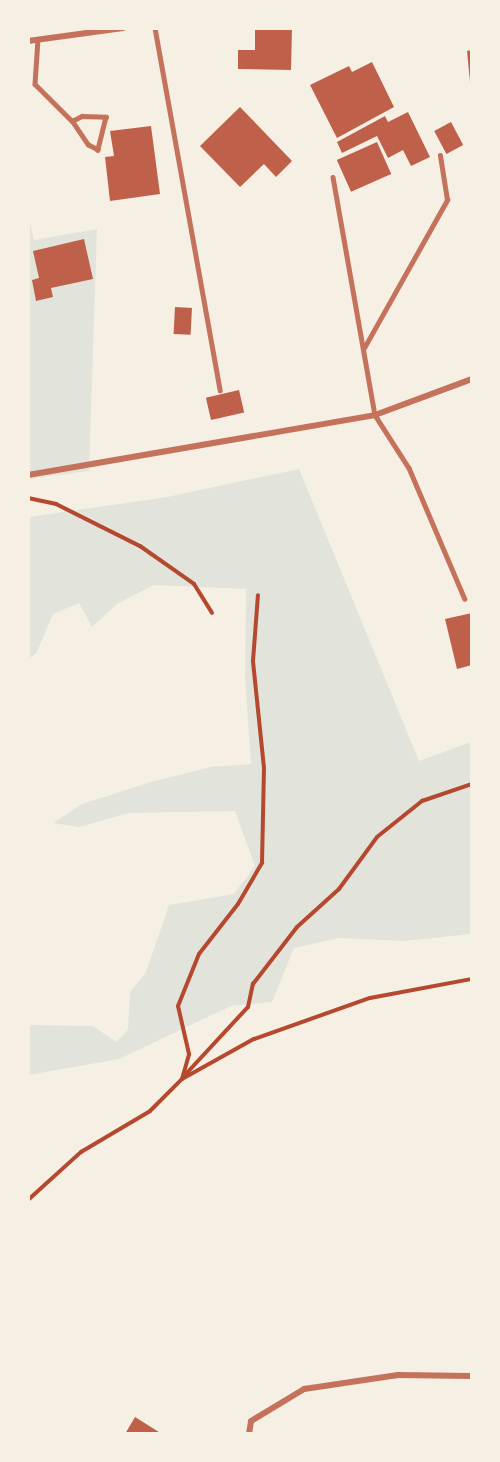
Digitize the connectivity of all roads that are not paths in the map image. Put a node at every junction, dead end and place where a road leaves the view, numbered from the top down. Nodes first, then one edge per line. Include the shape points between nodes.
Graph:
1 (123, 28) edge
2 (155, 28) edge
3 (38, 39) junction
4 (28, 41) edge
5 (72, 121) junction
6 (440, 156) dead end
7 (333, 177) dead end
8 (364, 348) junction
9 (471, 380) edge
10 (220, 390) dead end
11 (375, 415) junction
12 (28, 475) edge
13 (465, 599) dead end
14 (471, 1376) edge
15 (249, 1434) edge

1 - 3 street
2 - 10 lane
3 - 4 street
3 - 5 lane via 35,84
5 - 5 lane via 88,145 98,150 106,117 82,116
6 - 8 lane via 447,200
7 - 8 lane
8 - 11 lane
9 - 11 street
11 - 12 street
11 - 13 lane via 409,468
14 - 15 street via 398,1375 303,1389 251,1420

